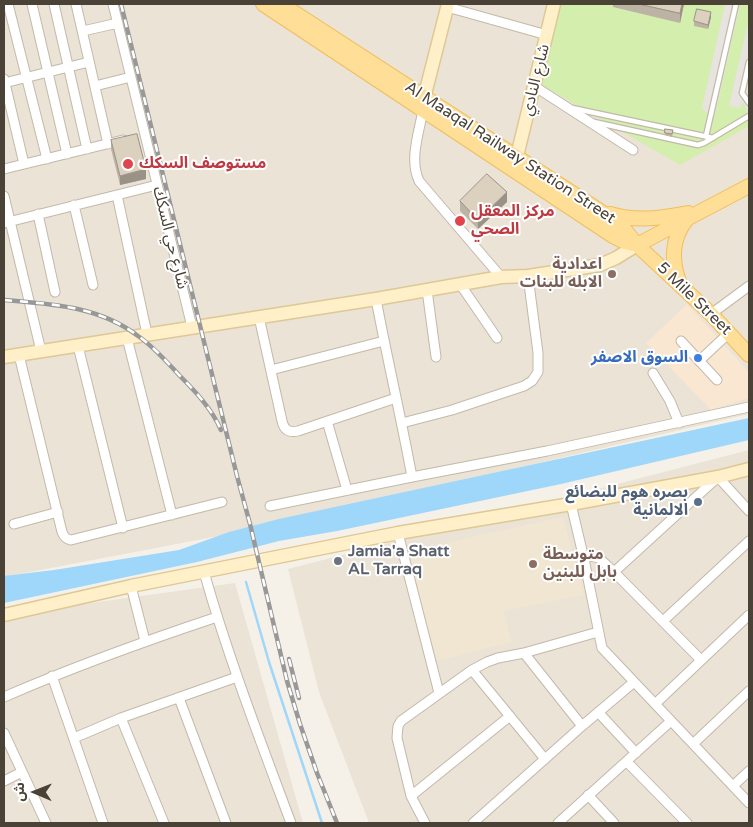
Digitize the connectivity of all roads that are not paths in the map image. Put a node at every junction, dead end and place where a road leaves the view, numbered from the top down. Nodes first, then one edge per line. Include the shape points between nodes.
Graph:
1 (8, 4) edge
2 (32, 4) edge
3 (54, 4) edge
4 (76, 4) edge
5 (113, 4) edge
6 (263, 4) edge
7 (281, 4) edge
8 (554, 4) edge
9 (736, 4) edge
10 (447, 5) edge
11 (118, 23) junction
12 (14, 25) junction
13 (4, 27) edge
14 (83, 31) junction
15 (547, 35) junction
16 (89, 62) junction
17 (749, 62) edge
18 (68, 67) junction
19 (48, 72) junction
20 (27, 77) junction
21 (131, 77) junction
22 (4, 82) edge
23 (95, 86) junction
24 (534, 86) junction
25 (749, 103) edge
26 (424, 104) junction
27 (566, 106) junction
28 (749, 116) edge
29 (588, 120) junction
30 (145, 135) junction
31 (706, 136) junction
32 (713, 138) junction
33 (108, 144) junction
34 (87, 149) junction
35 (633, 150) dead end
36 (66, 154) junction
37 (517, 156) junction
38 (47, 159) junction
39 (24, 164) junction
40 (4, 169) edge
41 (157, 185) junction
42 (749, 186) edge
43 (117, 195) junction
44 (4, 196) edge
45 (74, 205) junction
46 (703, 210) junction
47 (601, 212) junction
48 (38, 214) junction
49 (688, 218) junction
50 (7, 222) edge
51 (637, 245) junction
52 (528, 276) junction
53 (501, 278) junction
54 (460, 284) junction
55 (680, 284) junction
56 (93, 285) dead end
57 (749, 286) edge
58 (427, 290) junction
59 (55, 292) dead end
60 (376, 299) junction
61 (711, 314) junction
62 (259, 317) junction
63 (192, 327) junction
64 (728, 333) junction
65 (147, 334) junction
66 (127, 338) junction
67 (497, 338) dead end
68 (384, 341) junction
69 (680, 341) dead end
70 (78, 346) junction
71 (41, 351) junction
72 (749, 353) edge
73 (20, 355) junction
74 (4, 357) edge
75 (436, 357) dead end
76 (699, 361) junction
77 (271, 370) junction
78 (653, 373) dead end
79 (717, 380) dead end
80 (396, 398) junction
81 (749, 407) edge
82 (327, 421) junction
83 (402, 423) junction
84 (679, 423) junction
85 (749, 469) edge
86 (412, 477) junction
87 (718, 478) junction
88 (347, 490) junction
89 (222, 502) dead end
90 (571, 504) junction
91 (270, 506) dead end
92 (58, 512) junction
93 (749, 512) edge
94 (172, 515) junction
95 (14, 524) dead end
96 (123, 528) junction
97 (398, 533) junction
98 (749, 541) edge
99 (584, 559) junction
100 (204, 572) junction
101 (614, 572) junction
102 (132, 586) junction
103 (4, 615) edge
104 (749, 615) edge
105 (217, 617) junction
106 (663, 621) junction
107 (598, 632) junction
108 (145, 641) junction
109 (524, 653) junction
110 (701, 660) junction
111 (472, 670) junction
112 (52, 676) junction
113 (237, 677) junction
114 (634, 682) junction
115 (749, 691) edge
116 (439, 693) junction
117 (4, 697) edge
118 (179, 698) junction
119 (655, 704) junction
120 (598, 712) junction
121 (510, 716) junction
122 (122, 718) junction
123 (671, 721) junction
124 (582, 726) junction
125 (4, 733) edge
126 (74, 738) junction
127 (693, 744) junction
128 (636, 754) junction
129 (545, 759) junction
130 (627, 762) junction
131 (749, 771) edge
132 (22, 772) junction
133 (4, 781) edge
134 (733, 786) junction
135 (588, 795) junction
136 (411, 796) junction
137 (749, 803) edge
138 (46, 823) edge
139 (103, 823) edge
140 (164, 823) edge
141 (226, 823) edge
142 (291, 823) edge
143 (425, 823) edge
144 (473, 823) edge
145 (558, 823) edge
146 (614, 823) edge
147 (687, 823) edge

1 - 12 street
2 - 19 street
3 - 18 street
4 - 14 street
5 - 11 street, شارع حي السكك
6 - 26 main road, Al Maaqal Railway Station Street
7 - 26 main road, Al Maaqal Railway Station Street
8 - 15 street, شارع النادي
9 - 31 lane
10 - 15 street
10 - 26 street
11 - 14 street
11 - 21 street, شارع حي السكك
12 - 13 street
12 - 20 street
14 - 16 street
15 - 24 street, شارع النادي
16 - 18 street
16 - 23 street
17 - 25 lane via 742,93
18 - 19 street
18 - 34 street
19 - 20 street
19 - 36 street
20 - 22 street
20 - 38 street
21 - 23 street
21 - 30 street, شارع حي السكك
22 - 39 street
23 - 33 street
24 - 27 street
24 - 37 street, شارع النادي
26 - 37 main road, Al Maaqal Railway Station Street
26 - 51 main road, Al Maaqal Railway Station Street via 613,236
26 - 53 street via 415,173 419,182
27 - 29 street
27 - 31 lane
28 - 32 lane
29 - 32 lane via 696,145
29 - 35 street
30 - 33 street
30 - 41 street, شارع حي السكك
31 - 32 lane
33 - 34 street
34 - 36 street
36 - 38 street
37 - 47 main road, Al Maaqal Railway Station Street
38 - 39 street
39 - 40 street
41 - 43 street
41 - 63 street, شارع حي السكك
42 - 46 main road
43 - 45 street
43 - 65 street
44 - 50 street
45 - 48 street
45 - 56 street
46 - 47 main road via 643,219
46 - 49 main road
47 - 51 main road, Al Maaqal Railway Station Street via 620,224
48 - 50 street
48 - 59 street
49 - 51 main road
49 - 55 main road via 678,232 674,248
50 - 71 street
51 - 52 street via 600,265
51 - 55 main road, 5 Mile Street
52 - 53 street
52 - 83 street via 538,353 538,372 532,381 452,410
53 - 54 street
54 - 58 street
54 - 67 street
55 - 61 main road, 5 Mile Street
57 - 61 street
58 - 60 street
58 - 75 street
60 - 62 street
60 - 68 street
61 - 64 main road, 5 Mile Street
62 - 63 street
62 - 77 street
63 - 65 street
64 - 72 main road, 5 Mile Street
64 - 76 street
65 - 66 street
66 - 70 street
66 - 94 street
68 - 77 street
68 - 80 street
69 - 76 street
70 - 71 street
70 - 96 street
71 - 73 street
73 - 74 street
73 - 92 street
76 - 79 street
77 - 82 street via 282,421 287,430 298,431
78 - 84 street
80 - 82 street
80 - 83 street
81 - 84 street
82 - 88 street
83 - 86 street
84 - 86 street
85 - 87 street
86 - 88 street
87 - 90 street
87 - 93 street
87 - 101 street
88 - 91 street
89 - 94 street
90 - 97 street
90 - 99 street
92 - 95 street
92 - 96 street via 64,536 71,540
94 - 96 street
97 - 100 street
97 - 116 street
98 - 106 street
99 - 101 street via 590,556 599,558
99 - 107 street
100 - 102 street
100 - 105 street
101 - 106 street
102 - 103 street
102 - 108 street
104 - 110 street
105 - 108 street
105 - 113 street
106 - 110 street
107 - 109 street
107 - 114 street via 602,648
108 - 112 street
109 - 111 street via 498,658
109 - 124 street
110 - 119 street
111 - 116 street
111 - 121 street
112 - 117 street
112 - 126 street
113 - 118 street
113 - 142 street
114 - 119 street
114 - 120 street
115 - 127 street
116 - 136 street via 398,726 397,738
118 - 122 street
118 - 141 street
119 - 123 street
120 - 124 street
120 - 128 street
121 - 129 street
121 - 136 street
122 - 126 street
122 - 140 street
123 - 127 street
123 - 128 street
124 - 129 street
125 - 132 street
126 - 139 street
127 - 134 street
128 - 130 street
129 - 144 street
130 - 135 street
130 - 147 street
131 - 134 street
132 - 133 street
132 - 138 street
134 - 137 street
135 - 145 street
135 - 146 street
136 - 143 street

